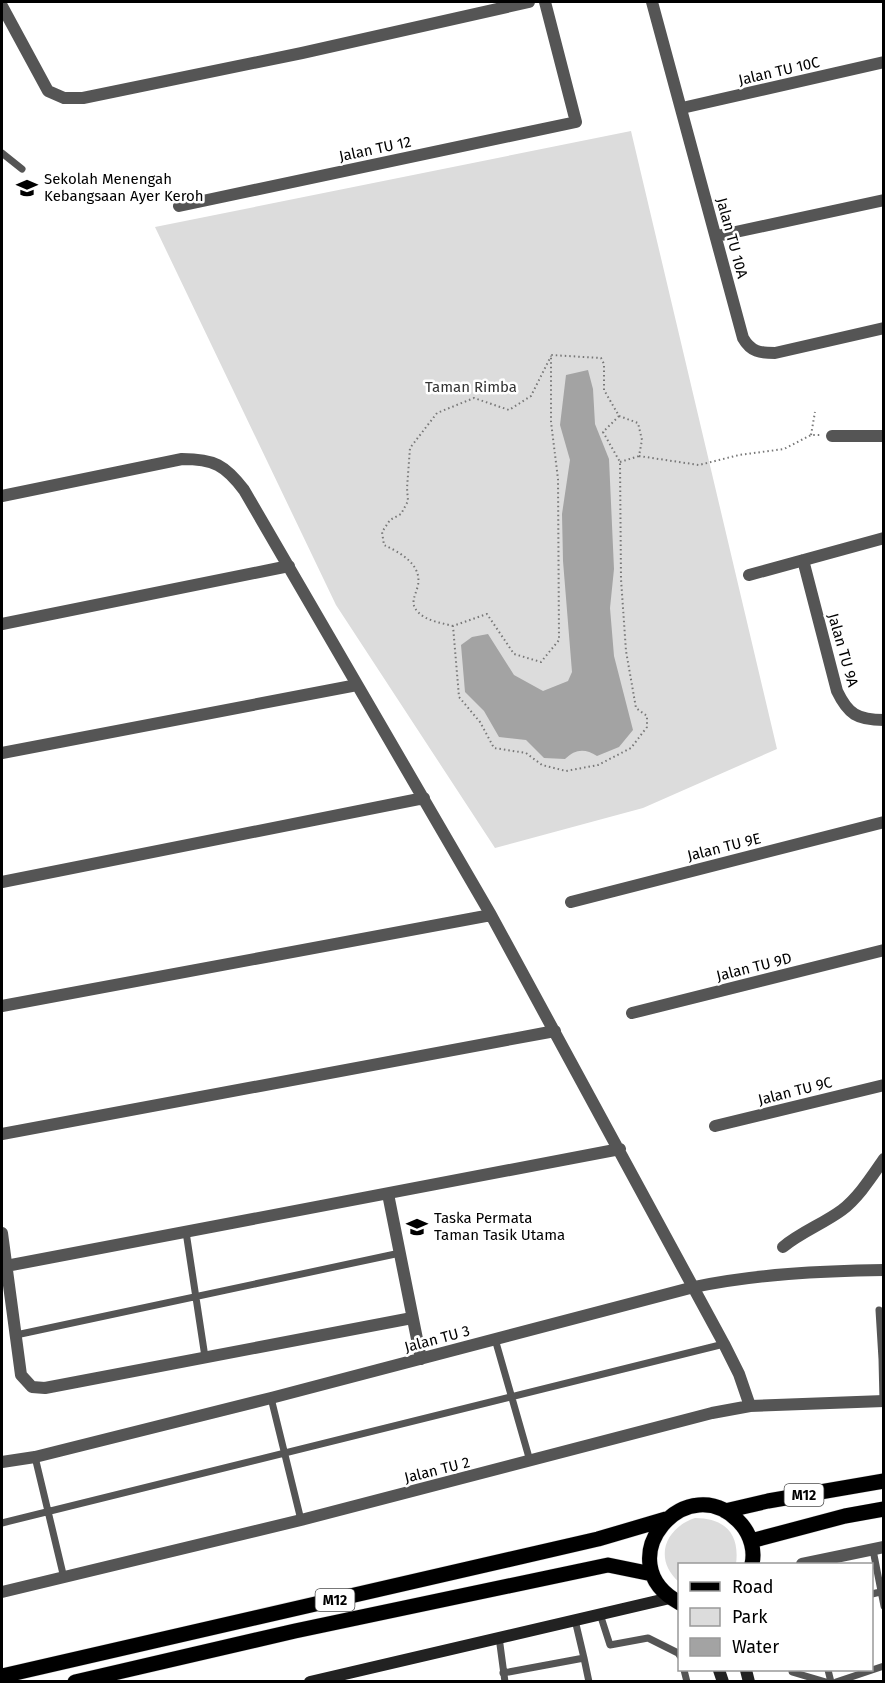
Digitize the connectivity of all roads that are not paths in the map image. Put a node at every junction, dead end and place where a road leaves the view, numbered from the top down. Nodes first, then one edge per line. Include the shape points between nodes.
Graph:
1 (529, 2) edge
2 (544, 2) edge
3 (652, 2) edge
4 (2, 6) edge
5 (884, 62) edge
6 (682, 108) junction
7 (2, 153) edge
8 (22, 169) dead end
9 (884, 200) edge
10 (179, 206) dead end
11 (717, 236) junction
12 (884, 328) edge
13 (832, 436) road end
14 (884, 436) edge
15 (2, 496) edge
16 (884, 538) edge
17 (803, 560) junction
18 (289, 566) junction
19 (749, 575) dead end
20 (2, 624) edge
21 (357, 685) junction
22 (884, 720) edge
23 (2, 753) edge
24 (424, 798) junction
25 (884, 822) edge
26 (2, 882) edge
27 (571, 902) dead end
28 (491, 915) junction
29 (884, 950) edge
30 (2, 1006) edge
31 (632, 1013) dead end
32 (555, 1031) junction
33 (884, 1085) edge
34 (715, 1126) dead end
35 (2, 1134) edge
36 (620, 1149) junction
37 (884, 1159) edge
38 (388, 1194) junction
39 (186, 1232) junction
40 (2, 1233) edge
41 (783, 1247) dead end
42 (400, 1253) junction
43 (6, 1266) junction
44 (884, 1270) edge
45 (694, 1287) junction
46 (196, 1297) junction
47 (879, 1310) dead end
48 (412, 1318) junction
49 (16, 1335) junction
50 (495, 1339) junction
51 (724, 1344) junction
52 (205, 1358) junction
53 (421, 1359) junction
54 (883, 1359) edge
55 (511, 1396) junction
56 (271, 1398) junction
57 (883, 1401) edge
58 (750, 1406) junction
59 (284, 1453) junction
60 (35, 1457) junction
61 (530, 1461) junction
62 (2, 1462) edge
63 (884, 1481) edge
64 (884, 1509) edge
65 (48, 1511) junction
66 (725, 1511) junction
67 (666, 1519) junction
68 (301, 1520) junction
69 (2, 1523) edge
70 (751, 1541) junction
71 (878, 1549) edge
72 (752, 1563) edge
73 (807, 1563) edge
74 (652, 1574) junction
75 (64, 1578) junction
76 (2, 1592) edge
77 (880, 1592) junction
78 (873, 1594) edge
79 (675, 1601) edge
80 (883, 1604) edge
81 (600, 1614) junction
82 (575, 1620) junction
83 (499, 1637) junction
84 (678, 1653) edge
85 (584, 1658) junction
86 (792, 1671) edge
87 (863, 1671) edge
88 (503, 1673) junction
89 (2, 1676) edge
90 (75, 1682) edge
91 (310, 1682) edge
92 (505, 1682) edge
93 (589, 1682) edge
94 (831, 1682) edge

1 - 4 street via 302,54 83,98 64,98 48,91
2 - 10 street, Jalan TU 12 via 576,122
3 - 6 street, Jalan TU 10A
5 - 6 street, Jalan TU 10C
6 - 11 street, Jalan TU 10A
7 - 8 lane
9 - 11 street
11 - 12 street, Jalan TU 10A via 743,338 754,351 775,353
13 - 14 street
15 - 18 street via 182,459 202,459 219,464 233,475
16 - 17 street
17 - 19 street
17 - 22 street, Jalan TU 9A via 837,691 845,708 858,716
18 - 20 street
18 - 21 street
21 - 23 street
21 - 24 street
24 - 26 street
24 - 28 street
25 - 27 street, Jalan TU 9E
28 - 30 street
28 - 32 street
29 - 31 street, Jalan TU 9D
32 - 35 street
32 - 36 street
33 - 34 street, Jalan TU 9C
36 - 38 street
36 - 45 street
37 - 41 street via 845,1208
38 - 39 street
38 - 42 street
39 - 43 street
39 - 46 lane
40 - 43 street
42 - 46 lane
42 - 48 street
43 - 49 street
44 - 45 street, Jalan TU 3 via 746,1277
45 - 50 street, Jalan TU 3
45 - 51 street
46 - 49 lane
46 - 52 lane
47 - 54 lane
48 - 52 street
48 - 53 street
49 - 52 street via 21,1375 32,1387 45,1388
50 - 53 street, Jalan TU 3
50 - 55 lane
51 - 55 lane
51 - 58 street via 740,1374
53 - 56 street, Jalan TU 3
54 - 57 lane
55 - 59 lane
55 - 61 lane
56 - 59 lane
56 - 60 street, Jalan TU 3
57 - 58 street, Jalan TU 2
58 - 61 street, Jalan TU 2
59 - 65 lane
59 - 68 lane
60 - 62 street, Jalan TU 3
60 - 65 lane
61 - 68 street, Jalan TU 2
63 - 66 main road, M12
64 - 70 main road, M12 via 845,1515
65 - 69 lane
65 - 75 lane
66 - 67 main road, M12 via 694,1506
66 - 70 main road via 736,1518
67 - 74 main road via 651,1544
67 - 89 main road, M12 via 598,1539
68 - 75 street, Jalan TU 2
70 - 72 main road
71 - 73 street
71 - 77 lane
74 - 79 main road via 659,1587
74 - 90 main road, M12 via 608,1565
75 - 76 street, Jalan TU 2
77 - 78 lane
77 - 80 lane
79 - 81 street
81 - 82 street
81 - 84 lane via 610,1645 648,1638
82 - 83 street
82 - 85 lane
83 - 88 lane
83 - 91 street
85 - 88 lane
85 - 93 lane
86 - 94 lane
87 - 94 lane
88 - 92 lane

